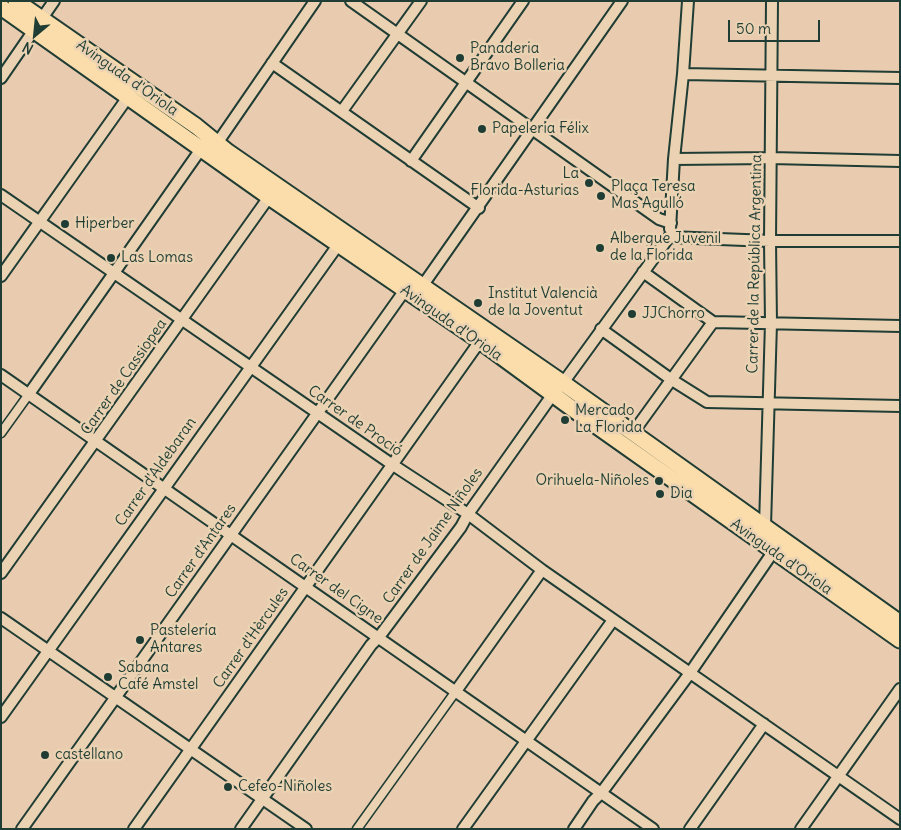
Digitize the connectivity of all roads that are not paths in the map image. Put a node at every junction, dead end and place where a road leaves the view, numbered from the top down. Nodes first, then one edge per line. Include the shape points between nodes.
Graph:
1 (16, 1) edge
2 (54, 1) edge
3 (315, 1) edge
4 (352, 1) edge
5 (421, 1) edge
6 (523, 1) edge
7 (622, 1) edge
8 (688, 1) edge
9 (772, 1) edge
10 (1, 7) edge
11 (38, 25) junction
12 (398, 34) junction
13 (272, 63) junction
14 (683, 74) junction
15 (773, 76) junction
16 (1, 78) edge
17 (900, 78) edge
18 (466, 83) junction
19 (128, 97) junction
20 (342, 111) junction
21 (533, 129) junction
22 (218, 142) junction
23 (201, 149) junction
24 (771, 158) junction
25 (674, 159) junction
26 (411, 161) junction
27 (900, 161) edge
28 (1, 195) edge
29 (269, 197) junction
30 (479, 208) junction
31 (39, 222) junction
32 (670, 223) junction
33 (669, 237) junction
34 (770, 241) junction
35 (900, 241) edge
36 (338, 244) junction
37 (643, 272) junction
38 (115, 273) junction
39 (1, 276) edge
40 (423, 285) junction
41 (404, 290) junction
42 (182, 320) junction
43 (713, 322) junction
44 (771, 323) junction
45 (900, 326) edge
46 (601, 330) junction
47 (480, 341) junction
48 (249, 367) junction
49 (1, 375) edge
50 (672, 380) junction
51 (558, 389) junction
52 (29, 394) junction
53 (767, 404) junction
54 (900, 406) edge
55 (318, 412) junction
56 (1, 433) edge
57 (632, 434) junction
58 (97, 441) junction
59 (393, 465) junction
60 (163, 488) junction
61 (468, 514) junction
62 (764, 526) junction
63 (231, 534) junction
64 (773, 552) junction
65 (542, 570) junction
66 (1, 573) edge
67 (306, 586) junction
68 (1, 618) edge
69 (898, 618) edge
70 (613, 620) junction
71 (379, 637) junction
72 (900, 640) edge
73 (48, 651) junction
74 (690, 673) junction
75 (900, 689) edge
76 (456, 691) junction
77 (115, 697) junction
78 (1, 717) edge
79 (764, 724) junction
80 (528, 740) junction
81 (192, 749) junction
82 (838, 776) junction
83 (602, 792) junction
84 (263, 799) junction
85 (900, 819) edge
86 (22, 829) edge
87 (134, 829) edge
88 (242, 829) edge
89 (306, 829) edge
90 (357, 829) edge
91 (463, 829) edge
92 (574, 829) edge
93 (654, 829) edge
94 (690, 829) edge
95 (801, 829) edge

1 - 11 main road, Avinguda d'Oriola
2 - 11 street
3 - 13 street
4 - 12 street
5 - 12 street
6 - 18 street
7 - 21 street
8 - 14 street
9 - 15 street, Carrer de la República Argentina
10 - 11 main road, Avinguda d'Oriola
11 - 16 street
11 - 19 main road, Avinguda d'Oriola
11 - 22 main road, Avinguda d'Oriola
12 - 18 street
12 - 20 street
13 - 20 street
13 - 22 street
14 - 15 street
14 - 25 street
15 - 17 street
15 - 24 street, Carrer de la República Argentina
18 - 21 street
18 - 26 street
19 - 23 main road, Avinguda d'Oriola
19 - 31 street
20 - 26 street
21 - 30 street
21 - 32 street
22 - 23 street
22 - 40 main road, Avinguda d'Oriola
23 - 29 main road, Avinguda d'Oriola
23 - 38 street
24 - 25 street
24 - 27 street
24 - 34 street, Carrer de la República Argentina
25 - 32 street
26 - 30 street
28 - 31 street, Carrer de Proció
29 - 36 main road, Avinguda d'Oriola
29 - 42 street, Carrer de Cassiopea
30 - 40 street
31 - 38 street, Carrer de Proció
31 - 39 street
32 - 33 street
33 - 34 street
33 - 37 street, Carrer de Jaime Niñoles
34 - 35 street
34 - 44 street, Carrer de la República Argentina
36 - 41 main road, Avinguda d'Oriola
36 - 48 street, Carrer d'Aldebaran
37 - 43 street
37 - 46 street, Carrer de Jaime Niñoles
38 - 42 street, Carrer de Proció
38 - 52 street
40 - 51 main road, Avinguda d'Oriola
41 - 47 main road, Avinguda d'Oriola
41 - 55 street, Carrer d'Antares
42 - 48 street, Carrer de Proció
42 - 58 street, Carrer de Cassiopea
43 - 44 street
43 - 50 street
44 - 45 street
44 - 53 street, Carrer de la República Argentina
46 - 50 street
46 - 51 street, Carrer de Jaime Niñoles
47 - 51 main road, Avinguda d'Oriola
47 - 59 street, Carrer d'Hèrcules
48 - 55 street, Carrer de Proció
48 - 60 street, Carrer d'Aldebaran
49 - 52 street, Carrer del Cigne
50 - 53 street via 707,402
50 - 57 street
51 - 57 main road, Avinguda d'Oriola
51 - 61 street, Carrer de Jaime Niñoles
51 - 64 main road, Avinguda d'Oriola
52 - 56 street
52 - 58 street, Carrer del Cigne
53 - 54 street
53 - 62 street, Carrer de la República Argentina
55 - 59 street, Carrer de Proció
55 - 63 street, Carrer d'Antares
57 - 62 main road, Avinguda d'Oriola
58 - 60 street, Carrer del Cigne
58 - 66 street, Carrer de Cassiopea
59 - 61 street, Carrer de Proció
59 - 67 street, Carrer d'Hèrcules
60 - 63 street, Carrer del Cigne
60 - 73 street, Carrer d'Aldebaran
61 - 65 street, Carrer de Proció
61 - 71 street, Carrer de Jaime Niñoles
62 - 69 main road, Avinguda d'Oriola
63 - 67 street, Carrer del Cigne
63 - 77 street, Carrer d'Antares
64 - 72 main road, Avinguda d'Oriola
64 - 74 street
65 - 70 street, Carrer de Proció
65 - 76 street
67 - 71 street, Carrer del Cigne
67 - 81 street, Carrer d'Hèrcules
68 - 73 street
70 - 74 street, Carrer de Proció
70 - 80 street
71 - 76 street, Carrer del Cigne
71 - 84 street, Carrer de Jaime Niñoles
73 - 77 street
73 - 78 street, Carrer d'Aldebaran
74 - 79 street, Carrer de Proció
74 - 83 street
75 - 82 street
76 - 80 street, Carrer del Cigne
76 - 90 street
77 - 81 street
77 - 86 street, Carrer d'Antares
79 - 82 street, Carrer de Proció
79 - 94 street
80 - 83 street, Carrer del Cigne
80 - 91 street
81 - 84 street
81 - 87 street, Carrer d'Hèrcules
82 - 85 street, Carrer de Proció
82 - 95 street
83 - 92 street
83 - 93 street, Carrer del Cigne
84 - 88 street, Carrer de Jaime Niñoles
84 - 89 street

